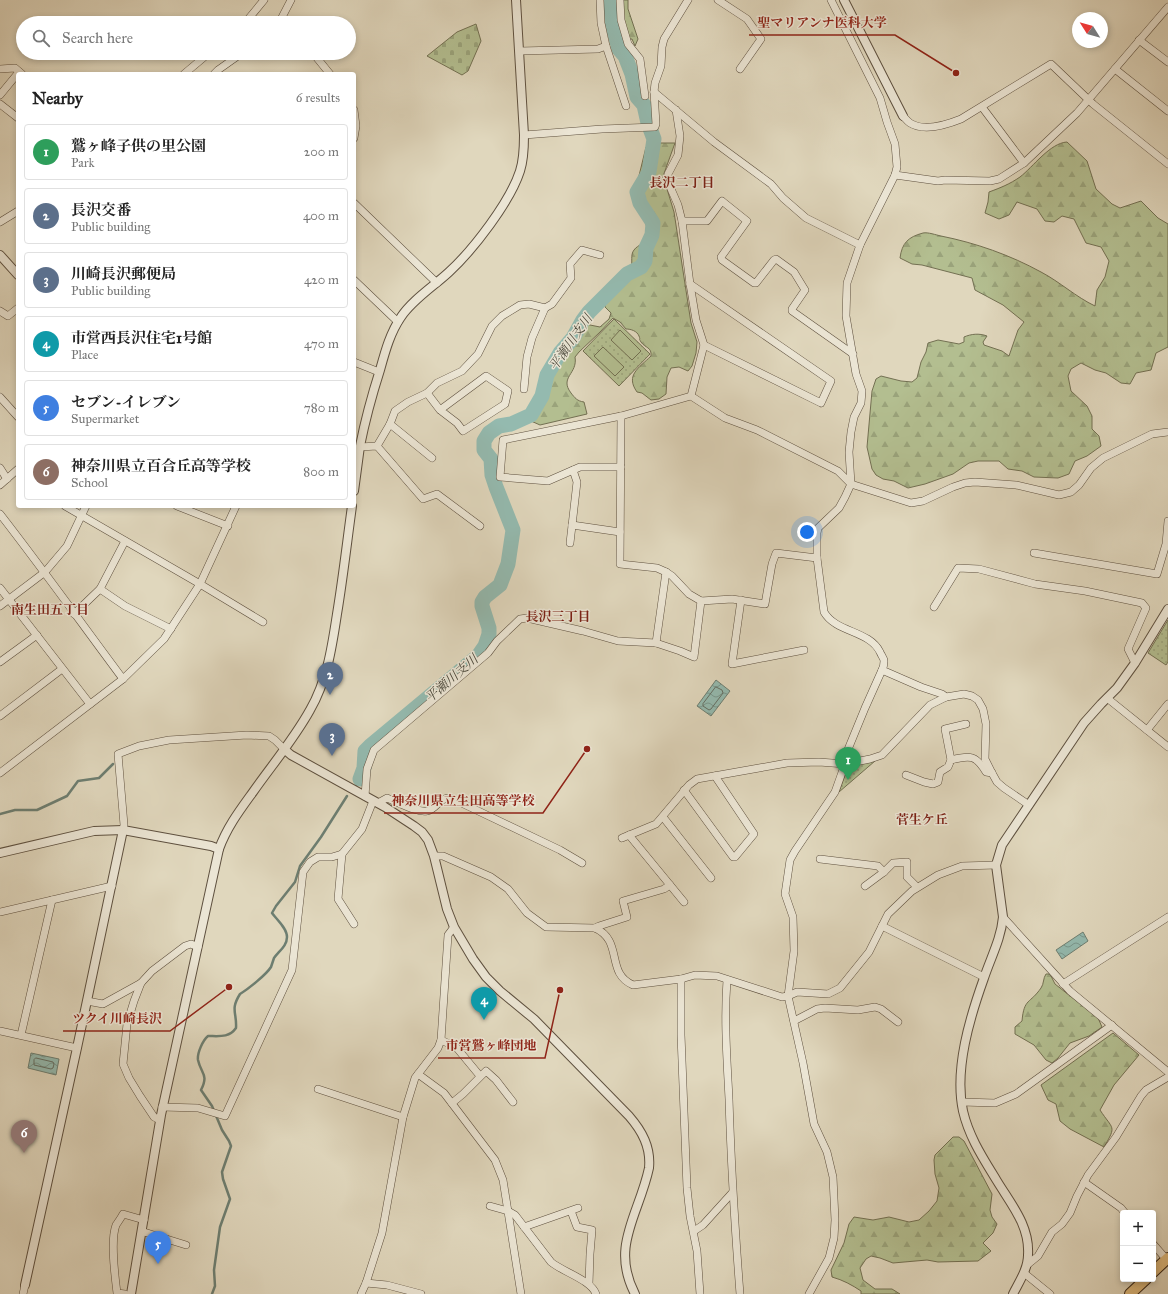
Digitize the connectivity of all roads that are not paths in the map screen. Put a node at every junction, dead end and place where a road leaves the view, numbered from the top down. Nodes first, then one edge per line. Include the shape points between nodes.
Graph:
1 (264, 0) edge
2 (291, 0) edge
3 (516, 0) edge
4 (600, 0) edge
5 (620, 0) edge
6 (688, 0) edge
7 (718, 0) edge
8 (831, 0) edge
9 (844, 0) edge
10 (1166, 12) edge
11 (251, 16) edge
12 (283, 16) edge
13 (1140, 40) junction
14 (606, 46) junction
15 (520, 51) junction
16 (201, 60) edge
17 (232, 60) edge
18 (319, 60) edge
19 (1168, 62) edge
20 (0, 69) edge
21 (740, 69) dead end
22 (1115, 69) junction
23 (20, 72) edge
24 (186, 72) edge
25 (216, 72) edge
26 (328, 72) edge
27 (16, 78) edge
28 (654, 92) junction
29 (0, 95) edge
30 (645, 96) dead end
31 (1088, 99) junction
32 (0, 104) edge
33 (626, 106) dead end
34 (982, 106) junction
35 (676, 110) junction
36 (1168, 111) edge
37 (16, 116) edge
38 (903, 116) joint
39 (524, 135) junction
40 (1024, 163) junction
41 (1168, 164) edge
42 (895, 174) junction
43 (356, 205) edge
44 (16, 212) edge
45 (682, 221) junction
46 (0, 222) edge
47 (860, 245) junction
48 (0, 255) edge
49 (600, 255) dead end
50 (16, 273) edge
51 (356, 282) edge
52 (438, 283) junction
53 (690, 284) junction
54 (545, 308) junction
55 (16, 310) edge
56 (0, 311) edge
57 (398, 322) junction
58 (704, 345) junction
59 (853, 354) junction
60 (356, 363) edge
61 (379, 372) junction
62 (524, 389) dead end
63 (427, 393) junction
64 (691, 396) junction
65 (0, 397) edge
66 (440, 410) junction
67 (16, 415) edge
68 (621, 416) junction
69 (390, 424) junction
70 (1168, 432) edge
71 (377, 446) junction
72 (360, 448) junction
73 (357, 455) edge
74 (432, 458) dead end
75 (356, 467) edge
76 (621, 467) junction
77 (0, 468) edge
78 (573, 470) junction
79 (12, 477) edge
80 (851, 484) junction
81 (0, 485) edge
82 (68, 508) edge
83 (85, 508) edge
84 (184, 508) edge
85 (235, 508) edge
86 (352, 508) edge
87 (0, 514) edge
88 (82, 516) junction
89 (1168, 521) edge
90 (572, 525) junction
91 (228, 526) junction
92 (480, 526) dead end
93 (620, 532) junction
94 (125, 541) junction
95 (570, 543) dead end
96 (1034, 553) dead end
97 (818, 558) junction
98 (45, 572) junction
99 (666, 572) junction
100 (200, 584) junction
101 (0, 588) edge
102 (100, 589) junction
103 (9, 600) junction
104 (741, 600) junction
105 (701, 601) junction
106 (0, 606) edge
107 (934, 607) dead end
108 (1168, 609) edge
109 (74, 614) junction
110 (263, 622) dead end
111 (171, 629) junction
112 (37, 635) junction
113 (656, 643) junction
114 (804, 650) dead end
115 (0, 662) edge
116 (1135, 663) junction
117 (62, 669) junction
118 (882, 670) junction
119 (123, 679) junction
120 (946, 697) junction
121 (1107, 698) junction
122 (90, 704) junction
123 (1168, 704) edge
124 (0, 716) edge
125 (966, 724) dead end
126 (1147, 730) junction
127 (1168, 747) edge
128 (284, 749) junction
129 (951, 760) junction
130 (844, 764) junction
131 (0, 773) edge
132 (992, 773) junction
133 (906, 775) dead end
134 (715, 776) junction
135 (684, 790) junction
136 (362, 795) junction
137 (375, 802) junction
138 (1029, 804) junction
139 (663, 817) junction
140 (123, 830) junction
141 (219, 849) junction
142 (0, 853) edge
143 (342, 854) junction
144 (434, 856) junction
145 (820, 859) dead end
146 (582, 863) dead end
147 (996, 865) junction
148 (884, 872) junction
149 (711, 878) dead end
150 (670, 885) junction
151 (112, 886) junction
152 (865, 886) dead end
153 (917, 888) junction
154 (52, 900) junction
155 (684, 902) dead end
156 (0, 912) edge
157 (1003, 917) junction
158 (1168, 917) edge
159 (354, 924) dead end
160 (882, 926) junction
161 (454, 927) junction
162 (595, 928) junction
163 (198, 947) junction
164 (984, 977) junction
165 (681, 979) junction
166 (727, 980) junction
167 (141, 982) junction
168 (1063, 984) junction
169 (788, 996) junction
170 (87, 1001) junction
171 (794, 1021) junction
172 (898, 1022) dead end
173 (1112, 1026) junction
174 (0, 1031) edge
175 (21, 1035) junction
176 (441, 1040) junction
177 (77, 1048) junction
178 (1168, 1072) edge
179 (418, 1074) junction
180 (480, 1076) junction
181 (1168, 1077) edge
182 (318, 1089) dead end
183 (513, 1102) dead end
184 (962, 1102) junction
185 (452, 1103) junction
186 (162, 1107) junction
187 (403, 1117) junction
188 (160, 1120) junction
189 (1084, 1182) junction
190 (732, 1193) junction
191 (490, 1206) dead end
192 (578, 1208) dead end
193 (1122, 1210) edge
194 (508, 1211) junction
195 (571, 1211) junction
196 (144, 1220) junction
197 (524, 1227) junction
198 (694, 1231) junction
199 (142, 1232) junction
200 (186, 1245) dead end
201 (1155, 1246) edge
202 (1167, 1259) edge
203 (1027, 1265) junction
204 (1156, 1269) edge
205 (1024, 1273) junction
206 (1143, 1282) edge
207 (366, 1283) junction
208 (589, 1284) junction
209 (25, 1285) joint
210 (23, 1294) edge
211 (125, 1294) edge
212 (131, 1294) edge
213 (361, 1294) edge
214 (421, 1294) edge
215 (521, 1294) edge
216 (596, 1294) edge
217 (635, 1294) edge
218 (700, 1294) edge
219 (740, 1294) edge
220 (809, 1294) edge
221 (1013, 1294) edge
222 (1050, 1294) edge
223 (1130, 1294) edge

1 - 11 street
2 - 12 street
3 - 15 street
4 - 14 street
5 - 30 street via 621,20 628,44 640,58
6 - 28 street via 664,39 661,66
7 - 21 street via 747,18 761,39
8 - 42 street via 880,98 895,144
9 - 38 street
10 - 13 street
13 - 19 street
13 - 22 street
14 - 15 street via 598,49
14 - 33 street
15 - 39 street
16 - 24 street
17 - 25 street
18 - 26 street
20 - 23 street via 15,68
22 - 31 street
22 - 36 street
27 - 29 street
28 - 35 street
28 - 39 street via 655,127
31 - 34 street via 1051,64
31 - 40 street via 1077,113
31 - 41 street
32 - 37 street
34 - 38 street via 961,119 940,126 924,127 910,123
34 - 40 street
35 - 45 street via 680,136 678,155 668,174 668,182
35 - 47 street via 771,184 806,218
39 - 52 street via 524,155 512,189 481,237
40 - 42 street via 1000,179 990,181 938,181
42 - 47 street
43 - 52 street
44 - 46 street
45 - 53 street
45 - 59 street via 707,221 722,202 747,221 721,257 722,260 754,284 776,259 794,272 805,290 792,311
47 - 59 street via 848,283 846,316
48 - 50 street
49 - 54 street via 582,250 570,264 571,278 552,304
51 - 57 street
52 - 57 street via 409,307
53 - 58 street via 696,320
53 - 58 street via 831,381 821,403
54 - 62 street via 527,357
54 - 63 street via 529,304 520,305 502,316 492,326 478,354 462,371 437,383
55 - 56 street via 8,316
57 - 61 street via 387,344
58 - 64 street
59 - 80 street via 862,391 861,403 851,432
60 - 61 street
61 - 72 street
63 - 66 street
63 - 69 street via 395,411
64 - 68 street
64 - 80 street via 725,418 757,430 838,471
65 - 67 street
66 - 66 street via 463,431 505,404 508,391 486,376
68 - 76 street
68 - 78 street via 502,440 500,477 548,482
69 - 71 street
69 - 74 street
70 - 80 street via 1152,434 1103,458 1071,492 1059,495 1016,485 975,482 965,483 924,501 911,503
71 - 72 street
71 - 92 street via 422,499 437,494
72 - 73 street
73 - 75 street
76 - 78 street via 580,467
76 - 93 street
77 - 79 street
78 - 90 street via 577,482
79 - 81 street
80 - 97 street via 839,508 818,528
82 - 88 street
83 - 88 street
84 - 91 street
85 - 91 street
86 - 128 street via 335,630 325,675 310,710
87 - 98 street
88 - 94 street
88 - 98 street via 67,546
89 - 96 street via 1166,544 1157,574
90 - 93 street
90 - 95 street
91 - 100 street
93 - 99 street via 620,564 657,568
94 - 100 street
94 - 102 street
97 - 104 street via 776,553 765,604
97 - 118 street via 824,612 828,619 877,646 884,660
98 - 103 street
98 - 109 street
99 - 105 street via 689,594
99 - 113 street
100 - 110 street
100 - 111 street
101 - 103 street
102 - 109 street
102 - 111 street via 124,606
103 - 106 street
103 - 112 street
104 - 105 street
104 - 114 street via 732,664
105 - 113 street via 694,657
107 - 116 street via 958,568 978,569 1035,584 1142,603 1146,608 1128,649
108 - 116 street
109 - 119 street
111 - 119 street
112 - 115 street
112 - 117 street
113 - 136 street via 618,641 527,618 520,619 488,653 374,750
116 - 121 street
117 - 122 street
117 - 124 street
118 - 120 street
118 - 130 street
119 - 122 street
120 - 130 street via 930,705 882,755
120 - 132 street via 964,694 972,696 983,708 986,724 986,759
121 - 126 street
121 - 138 street via 1084,723
122 - 131 street
123 - 126 street
125 - 129 street via 945,729
126 - 127 street
128 - 136 street
128 - 140 street via 269,736 247,735 169,740 139,746 118,754
128 - 141 street via 236,815 225,832
129 - 132 street via 964,756 973,758 980,761 986,772
129 - 133 street via 948,767 940,772 938,782 933,784
130 - 134 street via 787,762
130 - 169 street via 835,792 790,860 785,894 793,917 794,952
132 - 138 street via 1004,788
134 - 135 street via 697,779
134 - 135 street via 754,834 735,857
135 - 139 street
136 - 137 street
137 - 143 street via 362,829
137 - 144 street via 418,829 428,840
137 - 146 street via 387,798 413,809 428,811 440,800 451,798
138 - 147 street via 1002,845
139 - 149 street
139 - 150 street via 656,824 625,836
140 - 141 street
140 - 142 street via 94,831
140 - 151 street
141 - 163 street
143 - 159 street via 338,899
143 - 186 street via 318,857 310,862 303,872 292,970 225,1116 198,1108
144 - 161 street
144 - 162 street via 444,856 491,877 508,889 527,913 546,927
145 - 148 street via 878,866
147 - 153 street via 962,866 938,875
147 - 157 street
148 - 152 street
148 - 153 street via 893,863 907,862 907,877
150 - 155 street
150 - 162 street via 623,901 627,917
151 - 154 street
151 - 170 street
153 - 160 street via 888,914
154 - 156 street
154 - 175 street
157 - 164 street via 999,940
157 - 168 street
158 - 168 street
160 - 164 street
160 - 169 street via 869,952 840,988 828,994 797,992
161 - 176 street via 448,935
161 - 217 street via 492,985 534,1019 641,1130 649,1153 649,1168 627,1236 624,1254 628,1279
162 - 165 street via 608,938 618,972 631,984
163 - 167 street via 191,944 185,946
163 - 186 street
164 - 184 street via 973,1009 965,1046 960,1076
165 - 166 street via 695,975 717,976
165 - 198 street via 687,1180
166 - 169 street via 782,997
166 - 190 street via 725,1009
167 - 170 street via 103,1004
167 - 188 street via 126,1024 123,1064 154,1118
168 - 173 street
169 - 171 street
170 - 177 street
171 - 172 street via 818,1009 858,1010 875,1007
171 - 220 street via 814,1124 827,1152 834,1191 834,1238 829,1258
173 - 178 street
173 - 184 street via 1016,1094 995,1103
174 - 175 street
175 - 177 street
176 - 179 street
176 - 180 street via 456,1047
177 - 209 street
179 - 185 street
179 - 187 street
180 - 183 street via 486,1071
180 - 185 street
181 - 189 street via 1146,1090 1141,1096
182 - 187 street
184 - 203 street via 970,1134 1019,1215 1024,1229
185 - 194 street via 495,1160 503,1180
186 - 188 street
187 - 207 street via 382,1233
188 - 196 street
189 - 193 street
189 - 203 street via 1070,1213 1052,1232 1038,1256
190 - 198 street via 703,1225
190 - 219 street
191 - 194 street
192 - 195 street
194 - 197 street via 515,1215
194 - 215 street
195 - 197 street
195 - 208 street via 577,1227 592,1230
196 - 199 street
196 - 211 street via 123,1214 116,1226 113,1247 115,1280 117,1293
197 - 208 street via 551,1262
198 - 218 street
199 - 200 street
199 - 212 street
201 - 202 street
202 - 204 main road
203 - 205 street
205 - 221 street
205 - 222 street
206 - 223 main road
207 - 213 street
207 - 214 street via 387,1285
208 - 216 street
209 - 210 street

